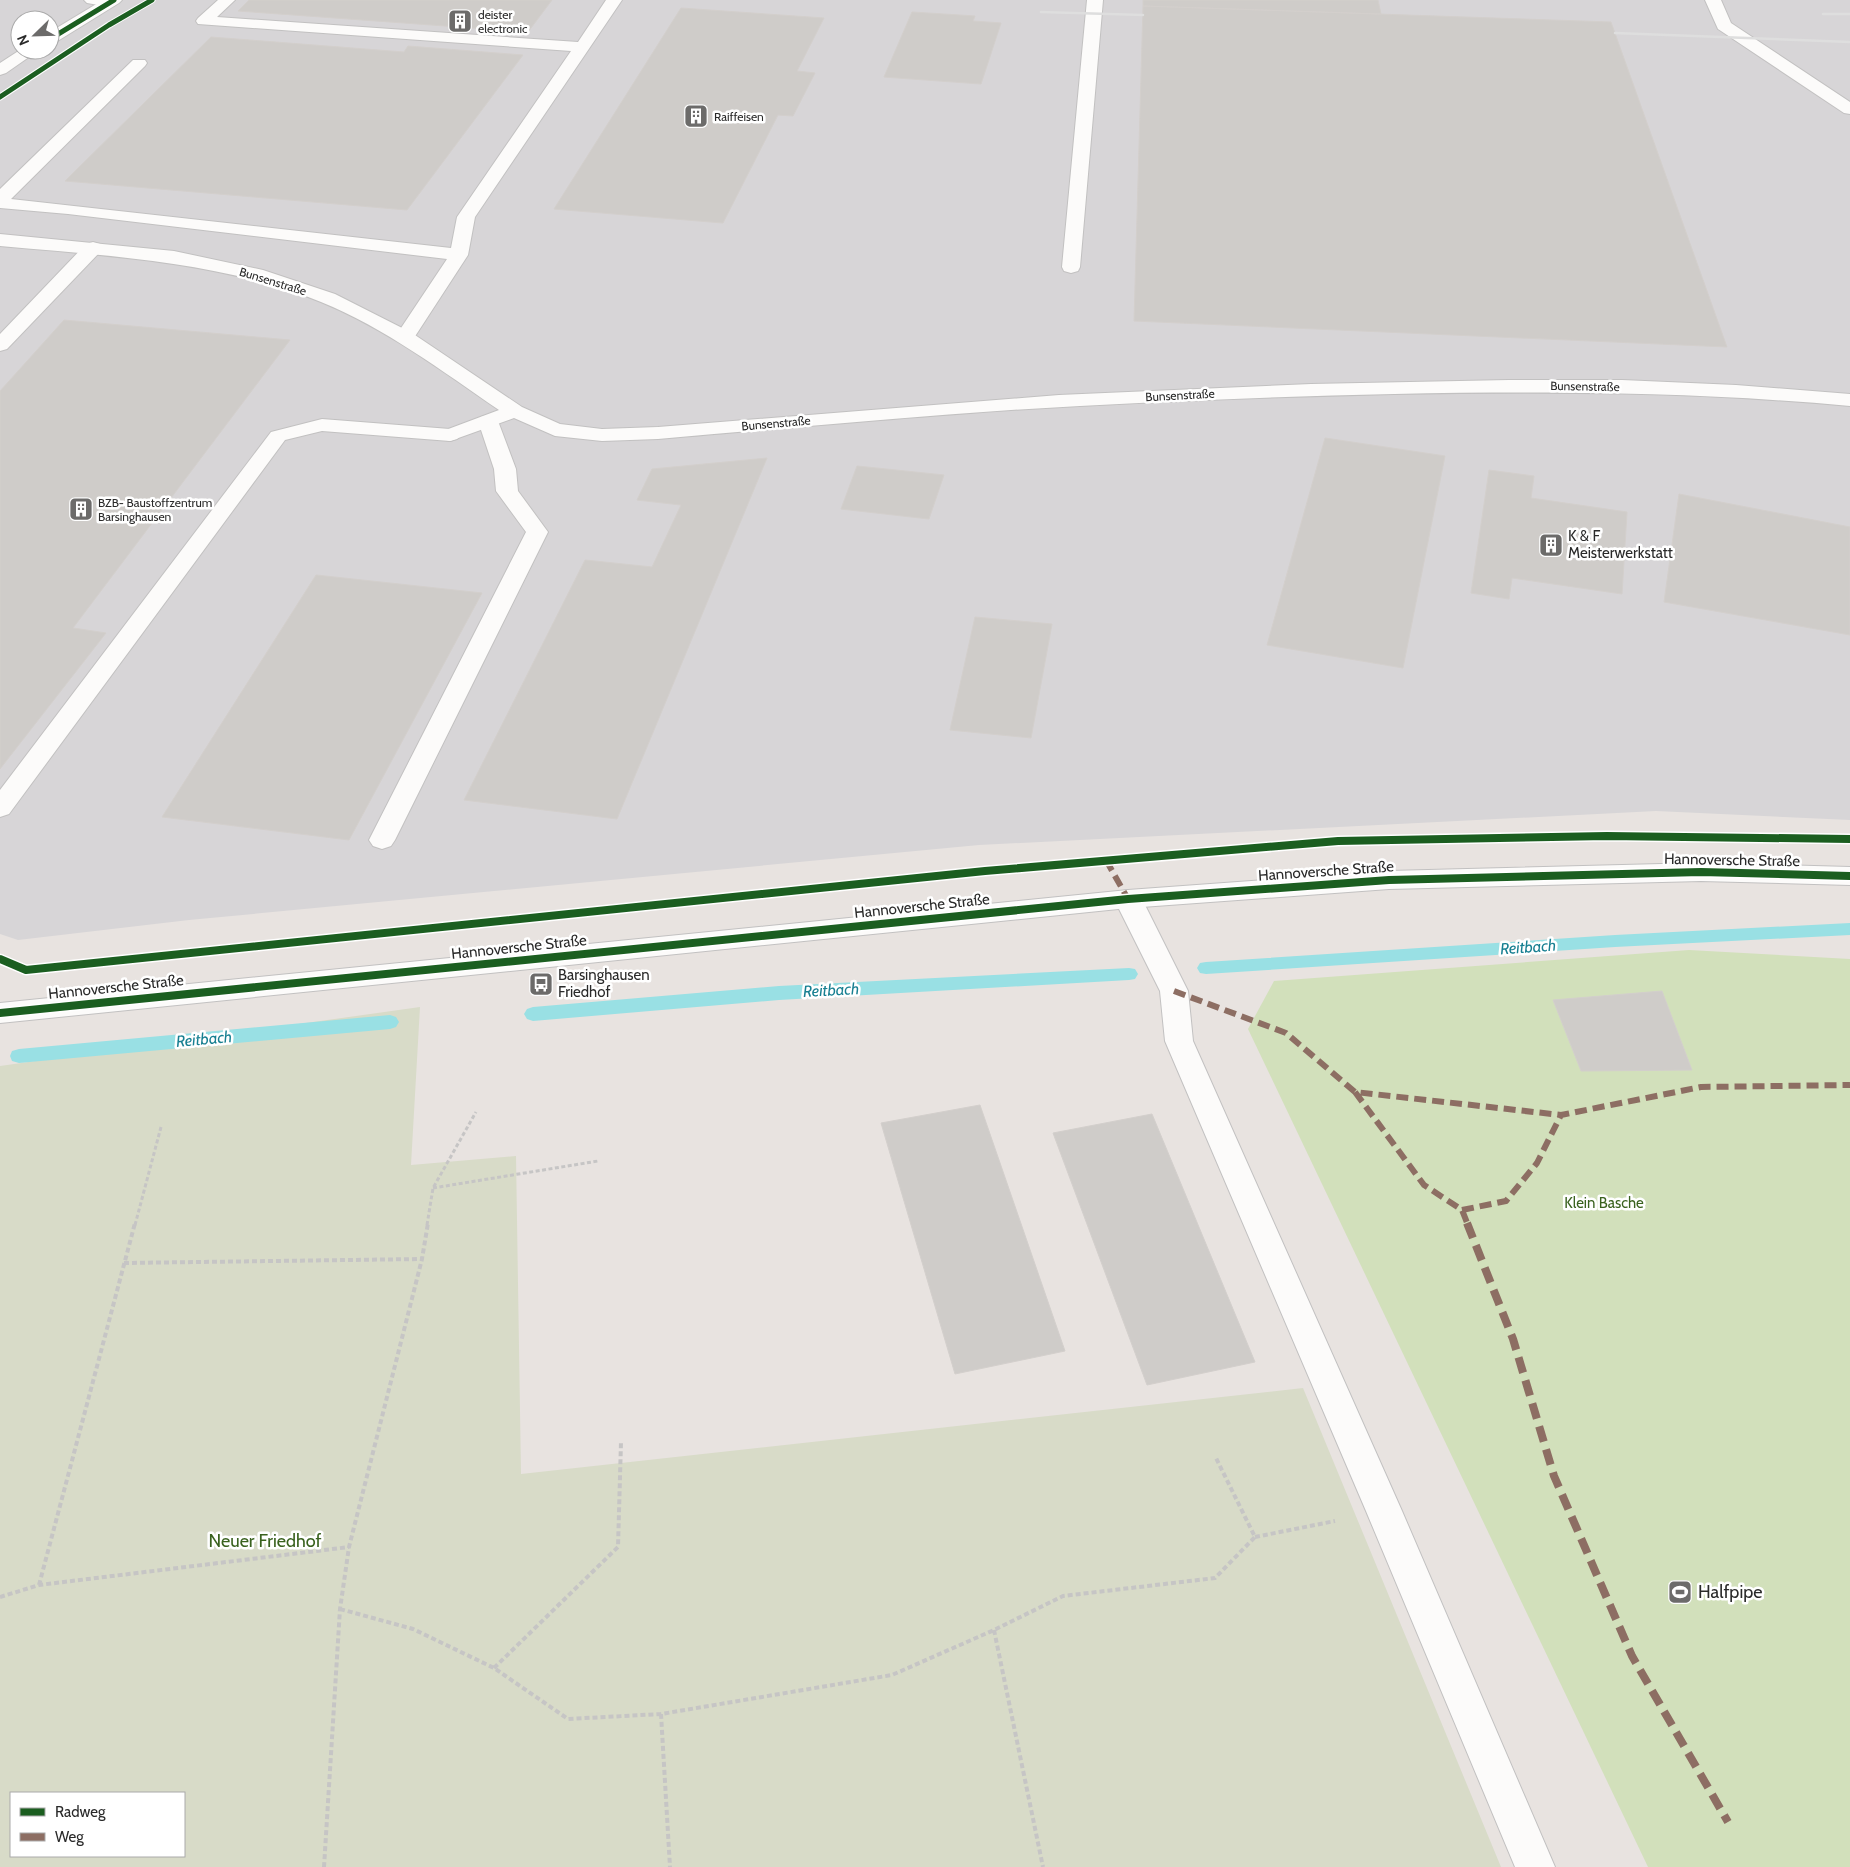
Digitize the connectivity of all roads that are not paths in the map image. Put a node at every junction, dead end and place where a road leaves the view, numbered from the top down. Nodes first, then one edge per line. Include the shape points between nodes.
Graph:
1 (92, 0) edge
2 (227, 0) edge
3 (614, 0) edge
4 (1095, 0) edge
5 (1713, 0) edge
6 (112, 1) edge
7 (60, 32) edge
8 (583, 46) junction
9 (16, 60) edge
10 (139, 63) dead end
11 (0, 70) edge
12 (1850, 109) edge
13 (0, 199) edge
14 (0, 203) edge
15 (0, 240) edge
16 (94, 248) junction
17 (459, 255) junction
18 (1071, 268) dead end
19 (405, 337) junction
20 (0, 345) edge
21 (1850, 400) edge
22 (515, 411) junction
23 (488, 421) junction
24 (0, 808) edge
25 (382, 840) dead end
26 (1850, 876) edge
27 (1128, 898) junction
28 (0, 1013) edge
29 (1535, 1867) edge

1 - 6 street
2 - 8 street via 204,21
3 - 8 street
4 - 18 street
5 - 12 street via 1724,26
6 - 7 street
8 - 17 street via 466,217
9 - 11 street
10 - 13 street
14 - 17 street
15 - 16 street, Bunsenstraße
16 - 19 street, Bunsenstraße via 174,257 256,274 328,298
16 - 20 street
17 - 19 street
19 - 22 street, Bunsenstraße
21 - 22 street, Bunsenstraße via 1652,387 1488,386 1258,391 1058,401 602,436 555,430
22 - 23 street
23 - 24 street via 450,435 322,425 278,436
23 - 25 street via 505,469 507,491 537,532
26 - 27 street, Hannoversche Straße via 1701,872 1389,880
27 - 28 street, Hannoversche Straße
27 - 29 street via 1174,991 1179,1041

